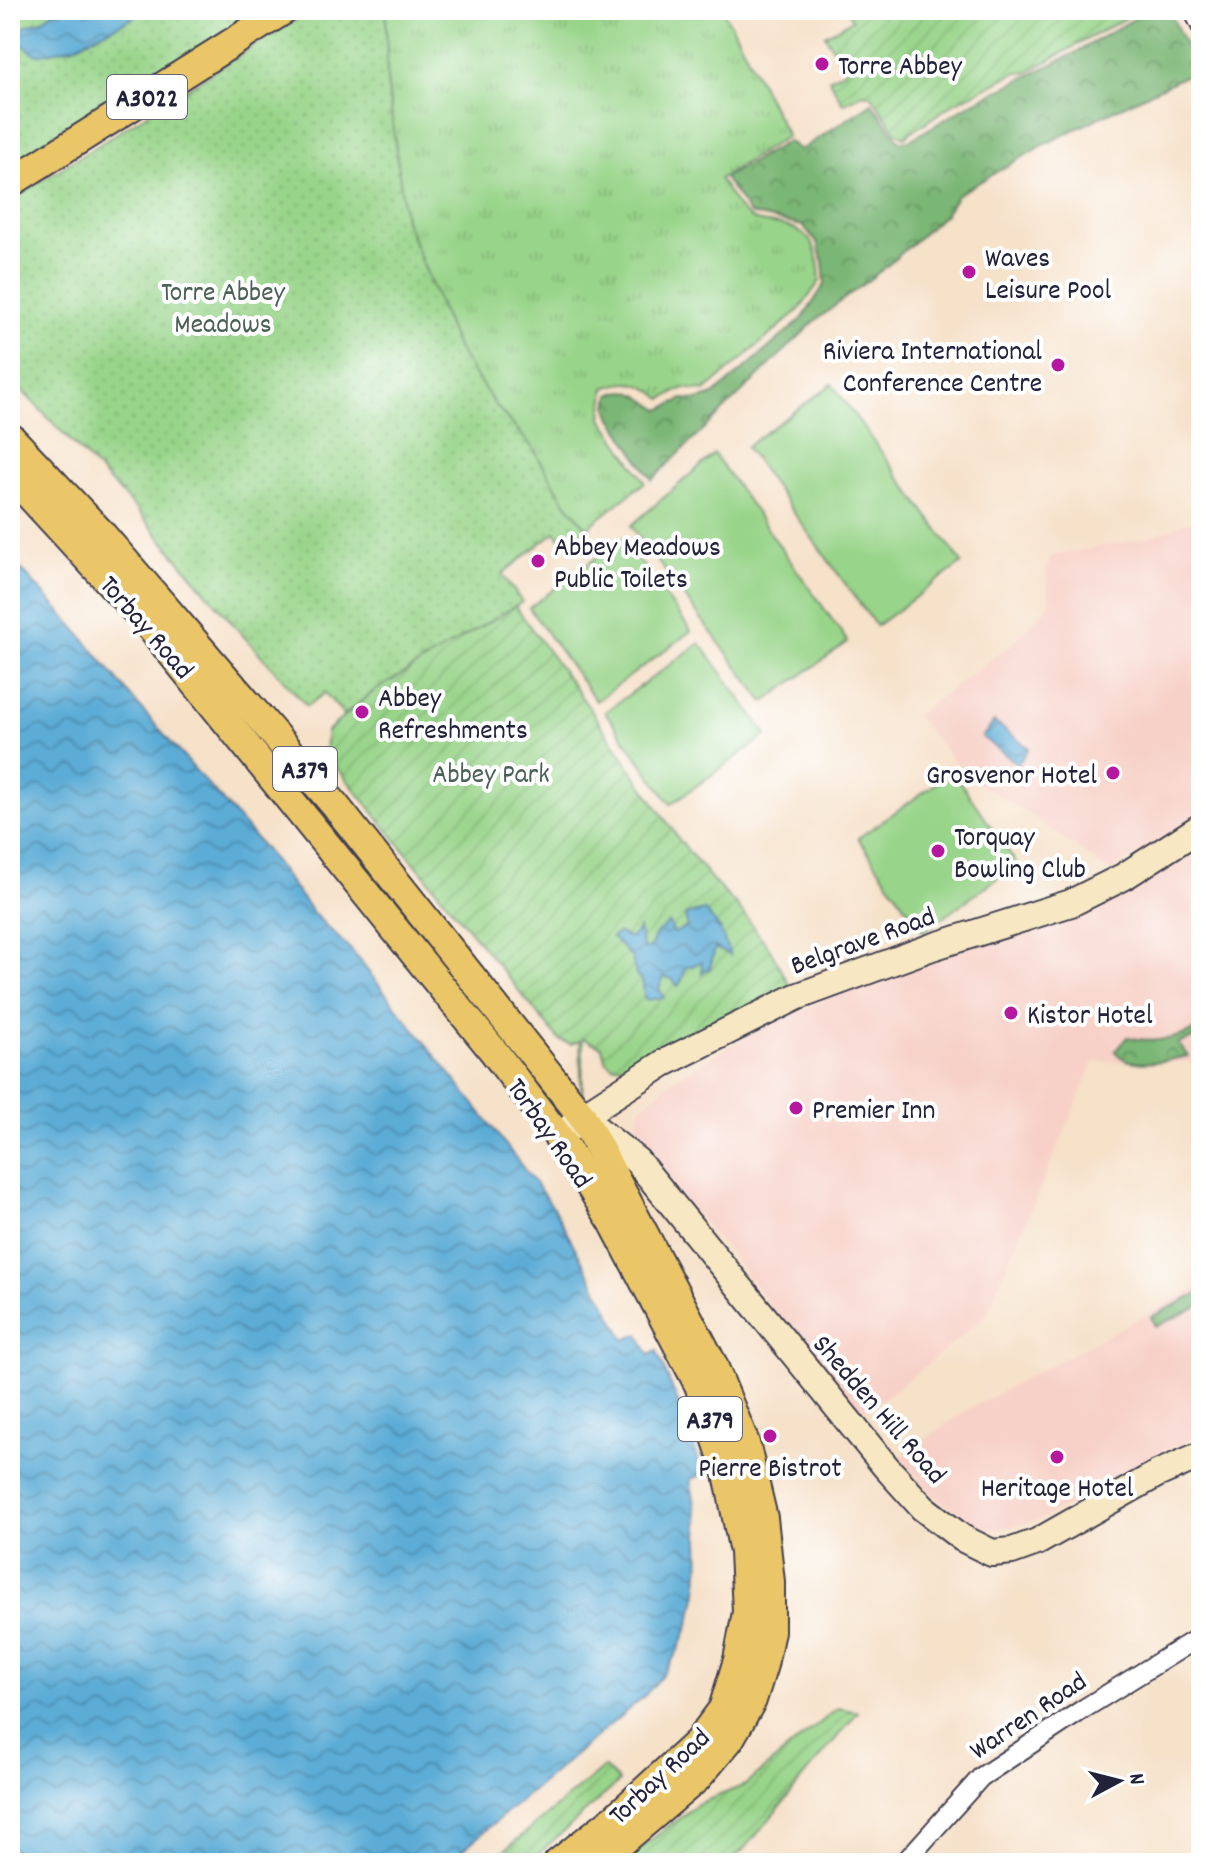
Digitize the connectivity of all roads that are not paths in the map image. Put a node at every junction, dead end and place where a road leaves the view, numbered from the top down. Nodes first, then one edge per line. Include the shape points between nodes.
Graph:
1 (284, 10) edge
2 (1193, 10) edge
3 (1201, 26) edge
4 (10, 183) edge
5 (10, 437) edge
6 (10, 474) edge
7 (1201, 827) edge
8 (582, 1116) junction
9 (560, 1139) junction
10 (1201, 1455) edge
11 (1201, 1636) edge
12 (558, 1863) edge
13 (597, 1863) edge
14 (904, 1863) edge

1 - 4 main road, A3022
2 - 3 street
5 - 8 main road, Torbay Road / A379 via 98,530 334,804
6 - 9 main road, Torbay Road / A379 via 157,634
7 - 8 street, Belgrave Road via 1071,903 796,997 664,1063
8 - 9 street, Belgrave Road
8 - 10 street, Shedden Hill Road via 637,1161 886,1467 923,1508 962,1538 992,1553 1012,1551
8 - 13 main road, Torbay Road / A379 via 713,1365 745,1443 763,1518 770,1582 770,1631 763,1665 752,1700 729,1740 697,1778
9 - 12 main road, Torbay Road / A379 via 613,1222 699,1385 728,1474 744,1552 747,1612 723,1709 698,1742
11 - 14 street, Warren Road via 981,1777

